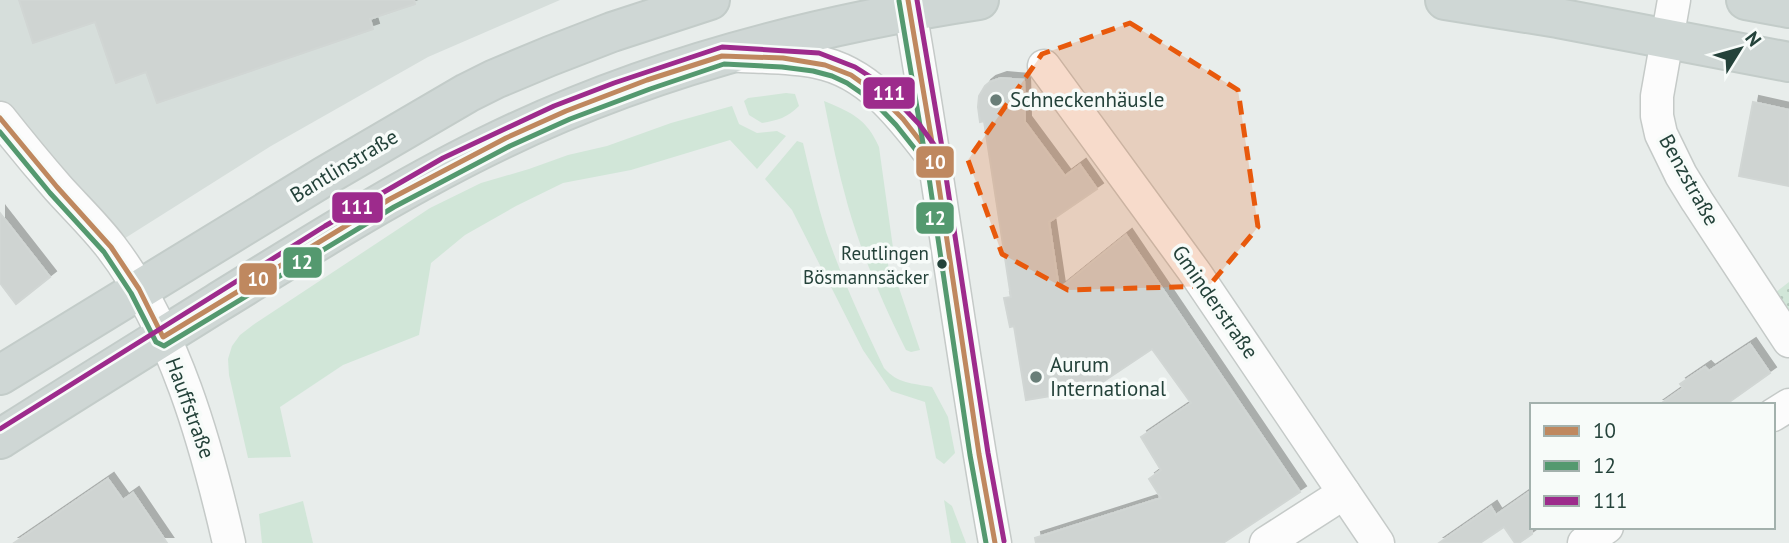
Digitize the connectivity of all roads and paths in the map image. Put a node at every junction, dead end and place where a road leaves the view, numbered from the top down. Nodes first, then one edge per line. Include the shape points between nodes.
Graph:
1 (710, 0) edge
2 (979, 0) edge
3 (1445, 0) edge
4 (1674, 0) edge
5 (1746, 0) edge
6 (909, 5) edge
7 (1789, 8) edge
8 (1667, 39) junction
9 (724, 55) junction
10 (1789, 61) edge
11 (1044, 66) dead end
12 (0, 118) edge
13 (935, 160) junction
14 (139, 289) junction
15 (163, 337) junction
16 (1789, 341) edge
17 (0, 375) edge
18 (0, 439) edge
19 (1344, 493) junction
20 (1604, 529) edge
21 (229, 543) edge
22 (995, 543) edge
23 (1266, 543) edge
24 (1378, 543) edge
25 (1584, 543) edge

1 - 14 main road, Bantlinstraße via 612,32 477,89
2 - 6 main road
3 - 8 main road
4 - 8 street, Benzstraße
5 - 7 main road
6 - 9 main road
6 - 13 street
8 - 10 main road
8 - 16 street, Benzstraße via 1657,96 1661,134 1697,201
9 - 13 street via 817,62 851,75 890,106
9 - 15 main road via 557,114 447,166
11 - 19 street, Gminderstraße via 1196,274
12 - 14 street, Hauffstraße via 111,247
13 - 22 street
14 - 15 street, Hauffstraße
14 - 17 main road, Bantlinstraße
15 - 18 main road
15 - 21 street, Hauffstraße via 200,433
19 - 23 street
19 - 24 street, Gminderstraße
20 - 25 street

